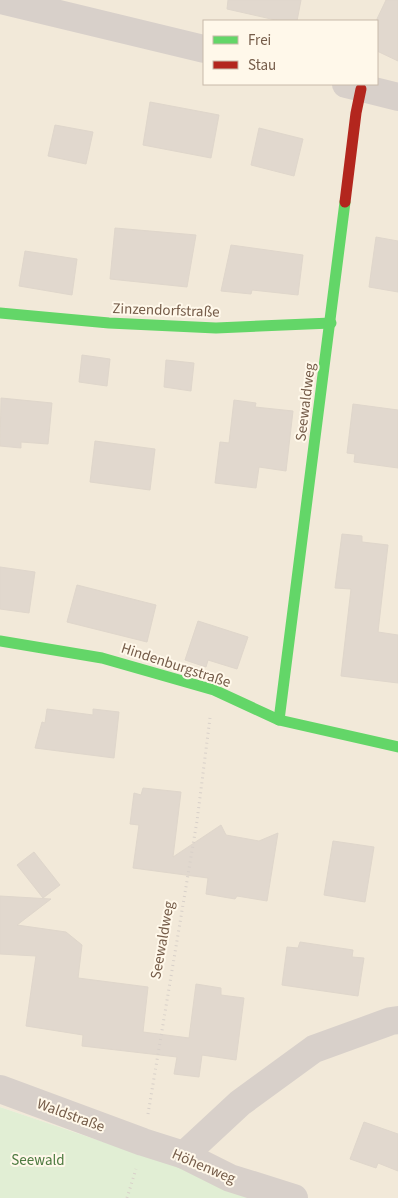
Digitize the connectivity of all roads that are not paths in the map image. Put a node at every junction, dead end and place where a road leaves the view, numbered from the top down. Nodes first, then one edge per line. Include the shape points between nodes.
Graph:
1 (0, 0) edge
2 (203, 49) edge
3 (353, 86) edge
4 (398, 97) edge
5 (0, 313) edge
6 (331, 323) junction
7 (0, 641) edge
8 (279, 720) junction
9 (398, 747) edge
10 (398, 1020) edge
11 (0, 1089) edge
12 (143, 1142) joint
13 (184, 1155) junction
14 (294, 1198) edge

1 - 2 street
3 - 4 street
3 - 6 street, Seewaldweg via 356,113
5 - 6 street, Zinzendorfstraße via 216,328
6 - 8 street, Seewaldweg
7 - 8 street, Hindenburgstraße via 111,660 214,690
8 - 9 street, Hindenburgstraße
10 - 13 street via 314,1049 240,1102
11 - 12 street, Waldstraße
12 - 13 street, Höhenweg
13 - 14 street, Höhenweg via 230,1178

